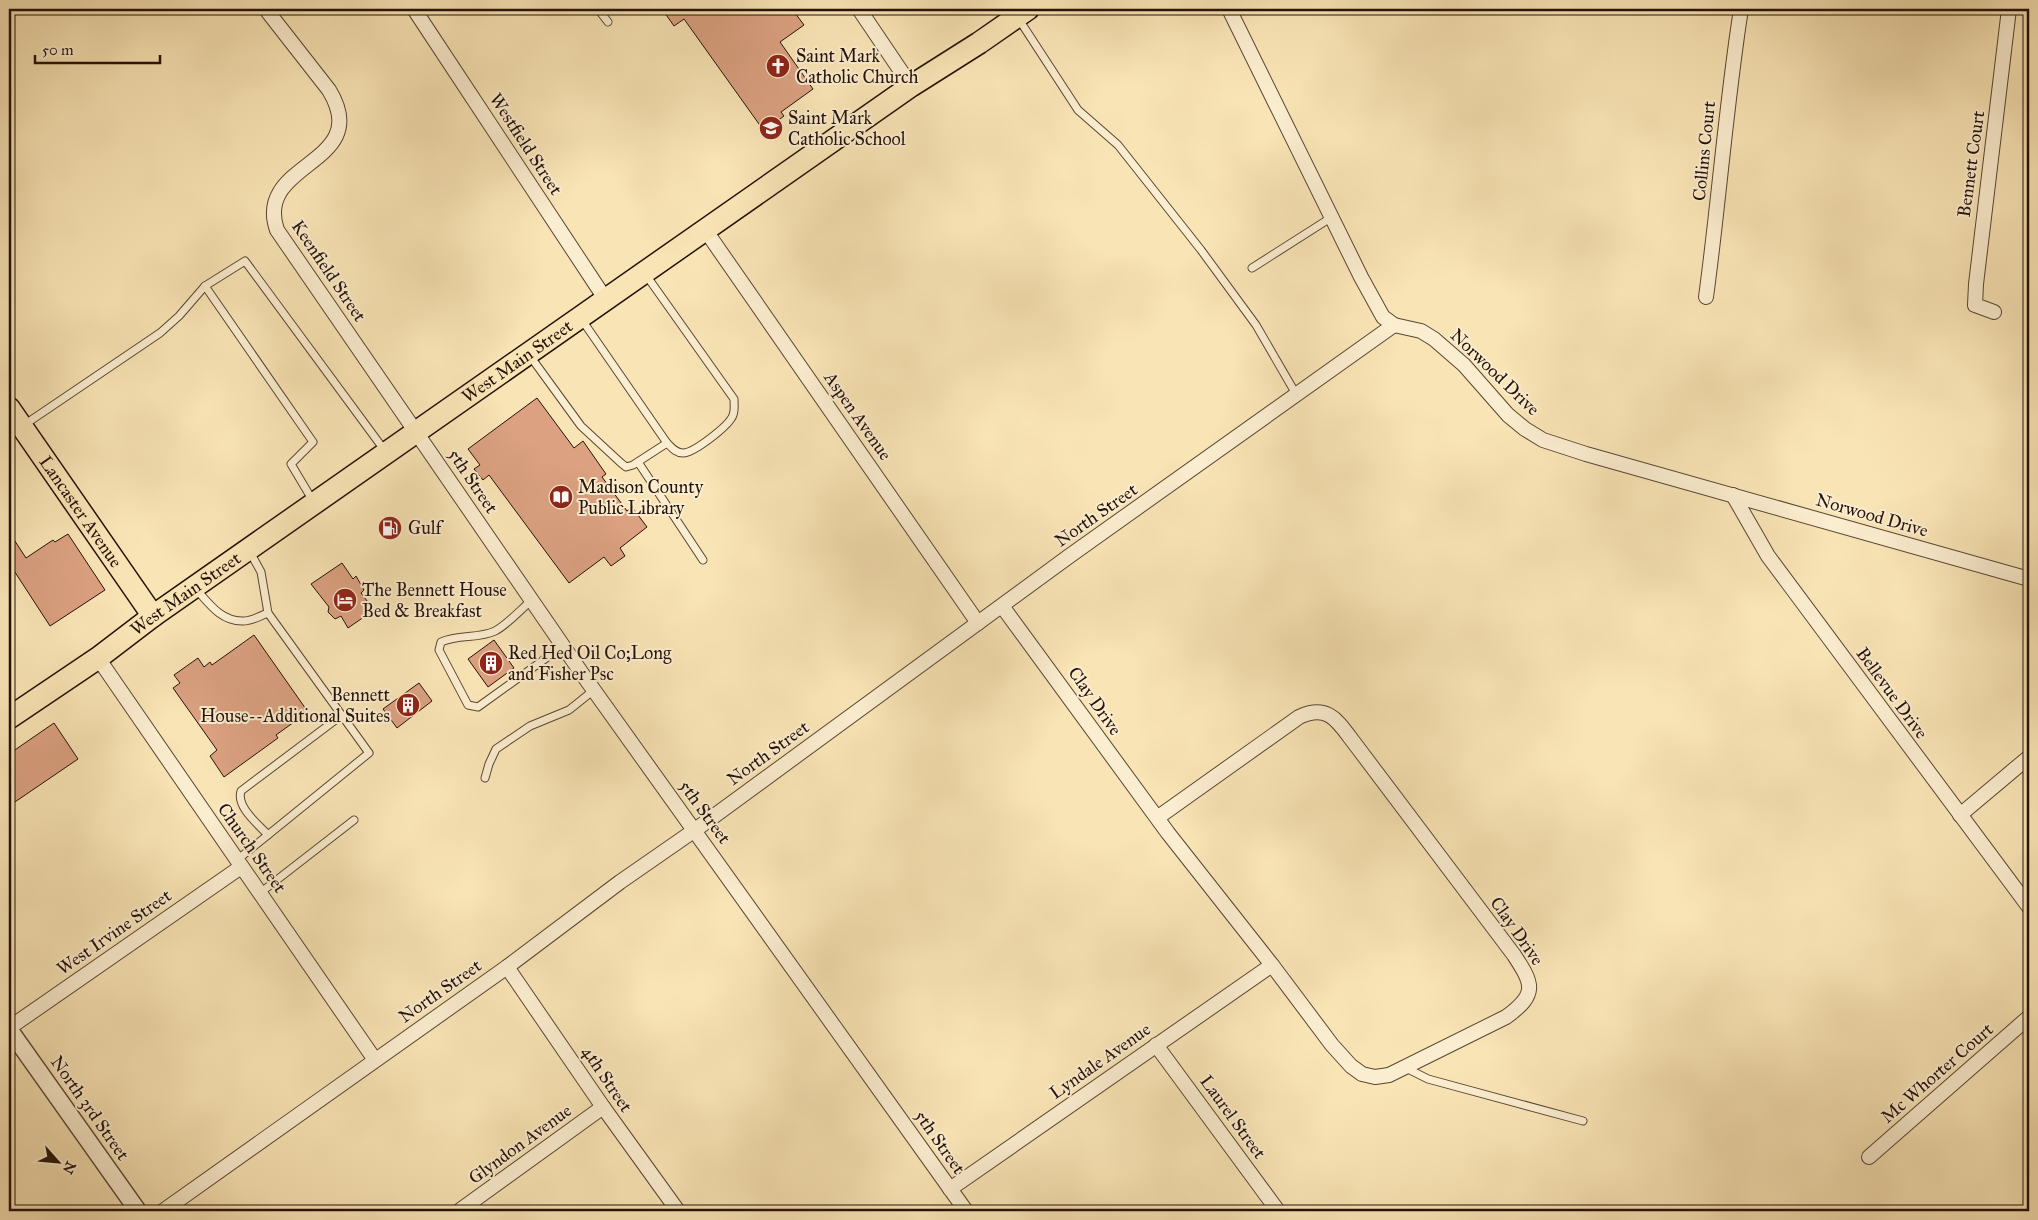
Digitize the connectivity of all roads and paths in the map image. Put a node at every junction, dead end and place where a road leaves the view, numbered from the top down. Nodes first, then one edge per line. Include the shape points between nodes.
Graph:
1 (414, 9) edge
2 (598, 9) edge
3 (859, 9) edge
4 (1229, 9) edge
5 (1741, 9) edge
6 (2009, 9) edge
7 (268, 12) dead end
8 (1022, 13) edge
9 (608, 22) dead end
10 (911, 86) junction
11 (1332, 217) junction
12 (706, 231) junction
13 (1252, 268) dead end
14 (645, 273) junction
15 (205, 286) junction
16 (1706, 297) dead end
17 (606, 300) junction
18 (1994, 312) dead end
19 (580, 318) junction
20 (1394, 325) junction
21 (529, 354) junction
22 (1296, 394) junction
23 (9, 408) edge
24 (22, 427) junction
25 (417, 432) junction
26 (667, 443) junction
27 (386, 453) junction
28 (638, 462) junction
29 (1733, 495) junction
30 (314, 504) junction
31 (248, 550) junction
32 (703, 560) dead end
33 (2029, 579) edge
34 (194, 587) junction
35 (532, 600) junction
36 (1002, 606) junction
37 (268, 613) junction
38 (153, 616) junction
39 (978, 623) junction
40 (563, 646) junction
41 (98, 658) junction
42 (594, 690) junction
43 (342, 716) junction
44 (9, 718) edge
45 (2029, 757) edge
46 (485, 778) dead end
47 (1960, 815) junction
48 (1157, 818) junction
49 (354, 820) dead end
50 (695, 830) junction
51 (268, 835) junction
52 (239, 864) junction
53 (260, 893) junction
54 (2029, 907) edge
55 (1272, 965) junction
56 (507, 967) junction
57 (2029, 1017) edge
58 (9, 1029) edge
59 (1156, 1045) junction
60 (375, 1060) junction
61 (1406, 1068) junction
62 (603, 1107) junction
63 (1583, 1122) dead end
64 (1869, 1157) dead end
65 (950, 1189) junction
66 (138, 1211) edge
67 (163, 1211) edge
68 (459, 1211) edge
69 (678, 1211) edge
70 (966, 1211) edge
71 (1278, 1211) edge

1 - 17 street, Westfield Street
2 - 9 lane
3 - 10 street
4 - 11 street
5 - 16 street, Collins Court
6 - 18 street, Bennett Court via 1976,284 1975,305
7 - 25 street, Keenfield Street via 329,90 341,118 339,132 332,143 285,185 276,199 272,218 276,230
8 - 10 main road, West Main Street
8 - 22 lane via 1078,110 1118,146 1201,250 1256,325
10 - 12 main road, West Main Street
11 - 13 lane
11 - 20 street via 1376,306
12 - 14 main road, West Main Street
12 - 39 street, Aspen Avenue
14 - 17 main road, West Main Street
14 - 26 lane via 734,399 733,416 728,424 695,449 684,453 675,451
15 - 24 lane via 160,333
15 - 27 lane via 244,261
15 - 30 lane via 313,442 290,464
17 - 19 main road, West Main Street
19 - 21 main road, West Main Street
19 - 26 lane
20 - 22 street, North Street
20 - 29 street, Norwood Drive via 1421,331 1434,340 1464,366 1508,415 1543,440
21 - 25 main road, West Main Street
21 - 28 lane via 581,426 621,463 626,466
22 - 36 street, North Street
23 - 24 main road, Lancaster Avenue
24 - 38 main road, Lancaster Avenue
25 - 27 main road, West Main Street
25 - 35 street, 5th Street
26 - 28 lane
27 - 30 main road, West Main Street
28 - 32 lane
29 - 33 street, Norwood Drive
29 - 47 street, Bellevue Drive via 1768,556
30 - 31 main road, West Main Street
31 - 34 main road, West Main Street
31 - 37 lane via 261,572
34 - 37 lane via 218,613 230,619 243,622
34 - 38 main road, West Main Street
35 - 40 street, 5th Street
35 - 40 lane via 495,631 472,637 453,636 441,642 439,650 468,706 478,707
36 - 39 street, North Street
36 - 48 street, Clay Drive
37 - 43 lane
38 - 41 main road, West Main Street
39 - 50 street, North Street
40 - 42 street, 5th Street
41 - 44 main road, West Main Street
41 - 52 street, Church Street
42 - 46 lane via 570,710 530,726 496,750
42 - 50 street, 5th Street
43 - 51 lane via 369,753
43 - 51 lane via 241,791 241,804
45 - 47 street
47 - 54 street, Bellevue Drive
48 - 55 street, Clay Drive
48 - 61 street, Clay Drive via 1299,717 1316,711 1334,718 1528,977 1528,996 1520,1008
49 - 53 lane
50 - 56 street, North Street
50 - 65 street, 5th Street
51 - 52 lane
52 - 53 street, Church Street
52 - 58 street, West Irvine Street
53 - 60 street, Church Street
55 - 59 street, Lyndale Avenue
55 - 61 street, Clay Drive via 1351,1066 1362,1074 1375,1077
56 - 60 street, North Street
56 - 62 street, 4th Street
57 - 64 street, Mc Whorter Court
58 - 66 street, North 3rd Street
59 - 65 street, Lyndale Avenue
59 - 71 street, Laurel Street
60 - 67 street, North Street
61 - 63 lane via 1436,1081
62 - 68 street, Glyndon Avenue
62 - 69 street, 4th Street
65 - 70 street, 5th Street

